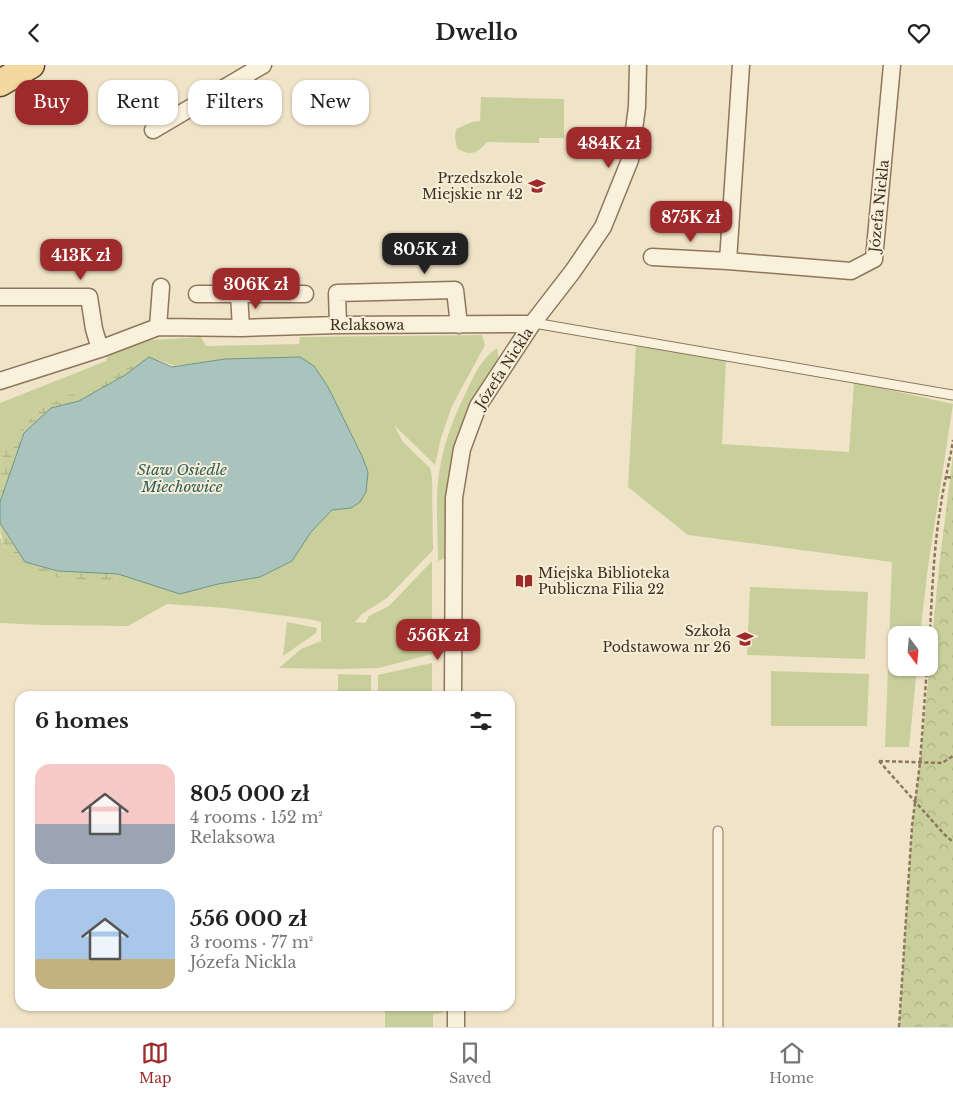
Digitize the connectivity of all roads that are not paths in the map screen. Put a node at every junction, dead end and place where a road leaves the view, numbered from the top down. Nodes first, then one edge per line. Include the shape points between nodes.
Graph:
1 (31, 65) edge
2 (264, 65) edge
3 (638, 65) edge
4 (740, 65) edge
5 (892, 65) edge
6 (0, 83) edge
7 (153, 130) dead end
8 (652, 257) dead end
9 (728, 261) junction
10 (161, 287) dead end
11 (197, 294) dead end
12 (239, 294) junction
13 (305, 294) dead end
14 (0, 297) edge
15 (533, 323) junction
16 (338, 325) junction
17 (459, 325) junction
18 (158, 327) junction
19 (241, 328) junction
20 (100, 349) junction
21 (0, 381) edge
22 (953, 395) edge
23 (453, 691) edge
24 (718, 831) dead end
25 (456, 1011) edge
26 (456, 1027) edge
27 (718, 1027) edge

1 - 6 main road
2 - 7 street
3 - 15 street, Józefa Nickla via 637,107 630,160 603,227
4 - 9 street
5 - 9 street, Józefa Nickla via 874,259 851,271
8 - 9 street, Józefa Nickla
10 - 18 street
11 - 12 street
12 - 13 street
12 - 19 street
14 - 20 street via 89,297
15 - 17 street, Relaksowa
15 - 22 lane
15 - 23 street, Józefa Nickla via 478,406 462,449 454,498
16 - 17 street, Relaksowa
16 - 17 street via 337,293 455,290
16 - 19 street, Relaksowa
18 - 19 street, Relaksowa
18 - 20 street, Relaksowa
20 - 21 street, Relaksowa
24 - 27 lane
25 - 26 street

